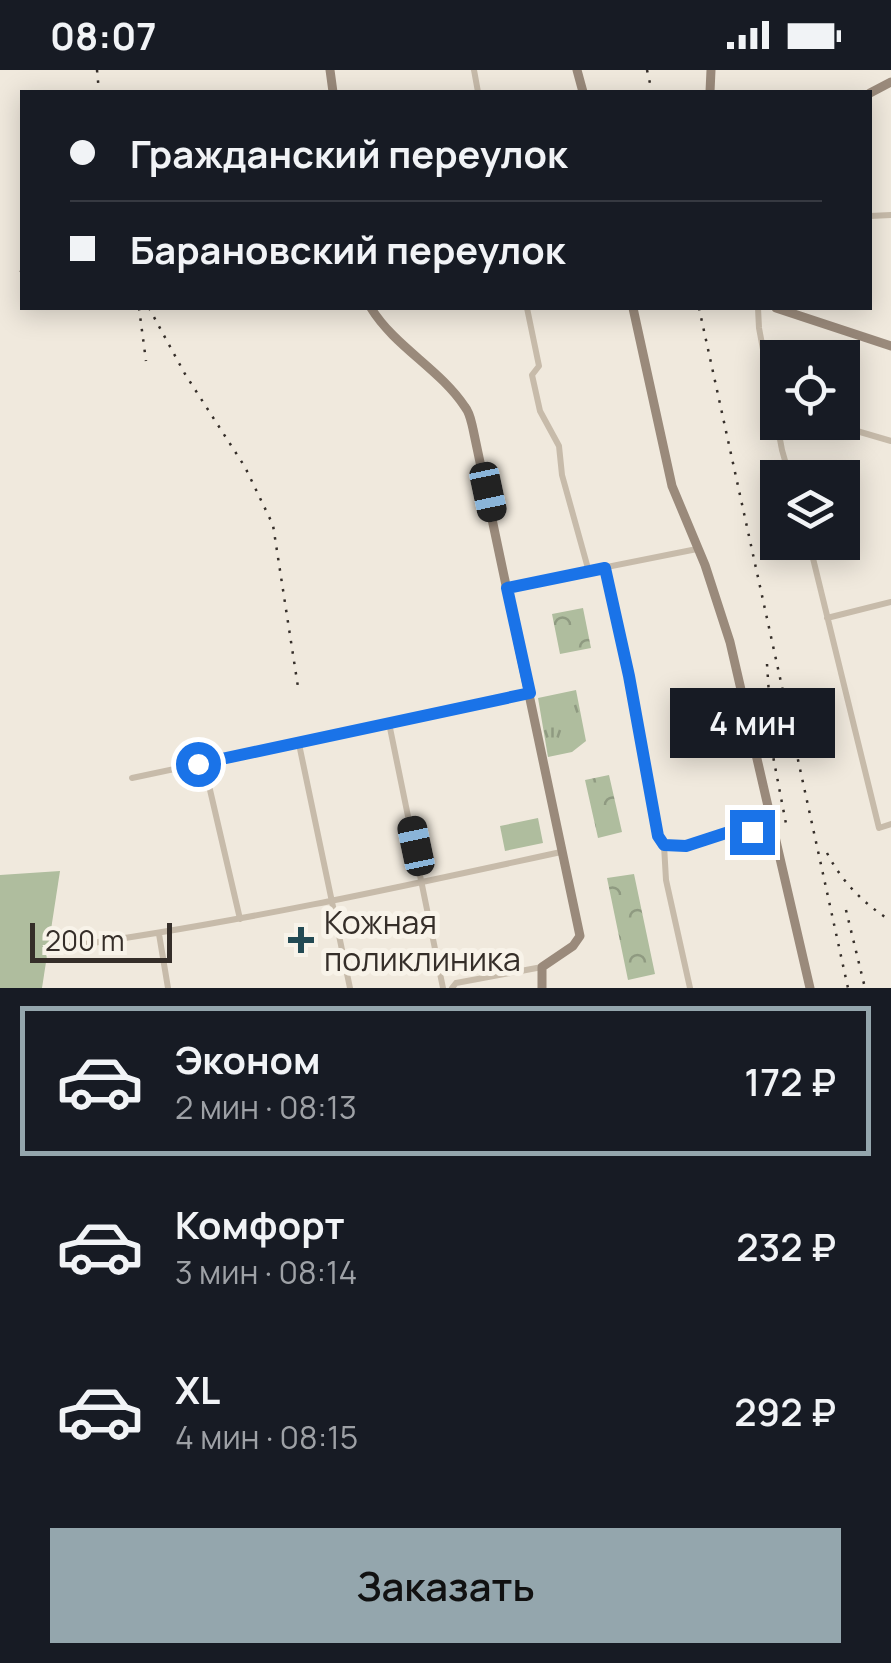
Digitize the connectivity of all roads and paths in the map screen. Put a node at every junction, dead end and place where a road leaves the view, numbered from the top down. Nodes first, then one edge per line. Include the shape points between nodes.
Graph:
1 (373, 310) edge
2 (527, 310) edge
3 (633, 310) edge
4 (758, 310) edge
5 (782, 310) edge
6 (762, 340) edge
7 (891, 346) edge
8 (860, 432) edge
9 (891, 441) edge
10 (697, 549) junction
11 (812, 560) edge
12 (605, 568) junction
13 (588, 572) junction
14 (507, 588) junction
15 (891, 602) edge
16 (827, 618) junction
17 (530, 693) junction
18 (389, 723) junction
19 (298, 744) junction
20 (204, 764) junction
21 (132, 778) dead end
22 (891, 824) edge
23 (774, 833) junction
24 (664, 845) junction
25 (561, 852) junction
26 (423, 882) junction
27 (330, 900) junction
28 (240, 919) junction
29 (158, 934) junction
30 (52, 940) dead end
31 (541, 971) junction
32 (168, 988) edge
33 (350, 988) edge
34 (443, 988) edge
35 (452, 988) edge
36 (542, 988) edge
37 (690, 988) edge
38 (810, 988) edge

1 - 14 street via 468,410
2 - 13 street via 540,411 560,446
3 - 10 street via 672,486
4 - 6 street
5 - 7 street
8 - 9 street
10 - 12 street
10 - 23 street via 730,642
11 - 16 street
12 - 13 street
12 - 24 street
13 - 14 street
14 - 17 street
15 - 16 street
16 - 22 street via 878,828
17 - 18 street
17 - 25 street
18 - 19 street
18 - 26 street
19 - 20 street
19 - 27 street
20 - 21 street
20 - 28 street
23 - 24 street via 729,832 686,846
23 - 38 street
24 - 37 street
25 - 26 street
25 - 31 street via 580,936
26 - 27 street
26 - 34 street
27 - 28 street
27 - 33 street
28 - 29 street
29 - 30 street via 64,946
29 - 32 street
31 - 35 street
31 - 36 street

